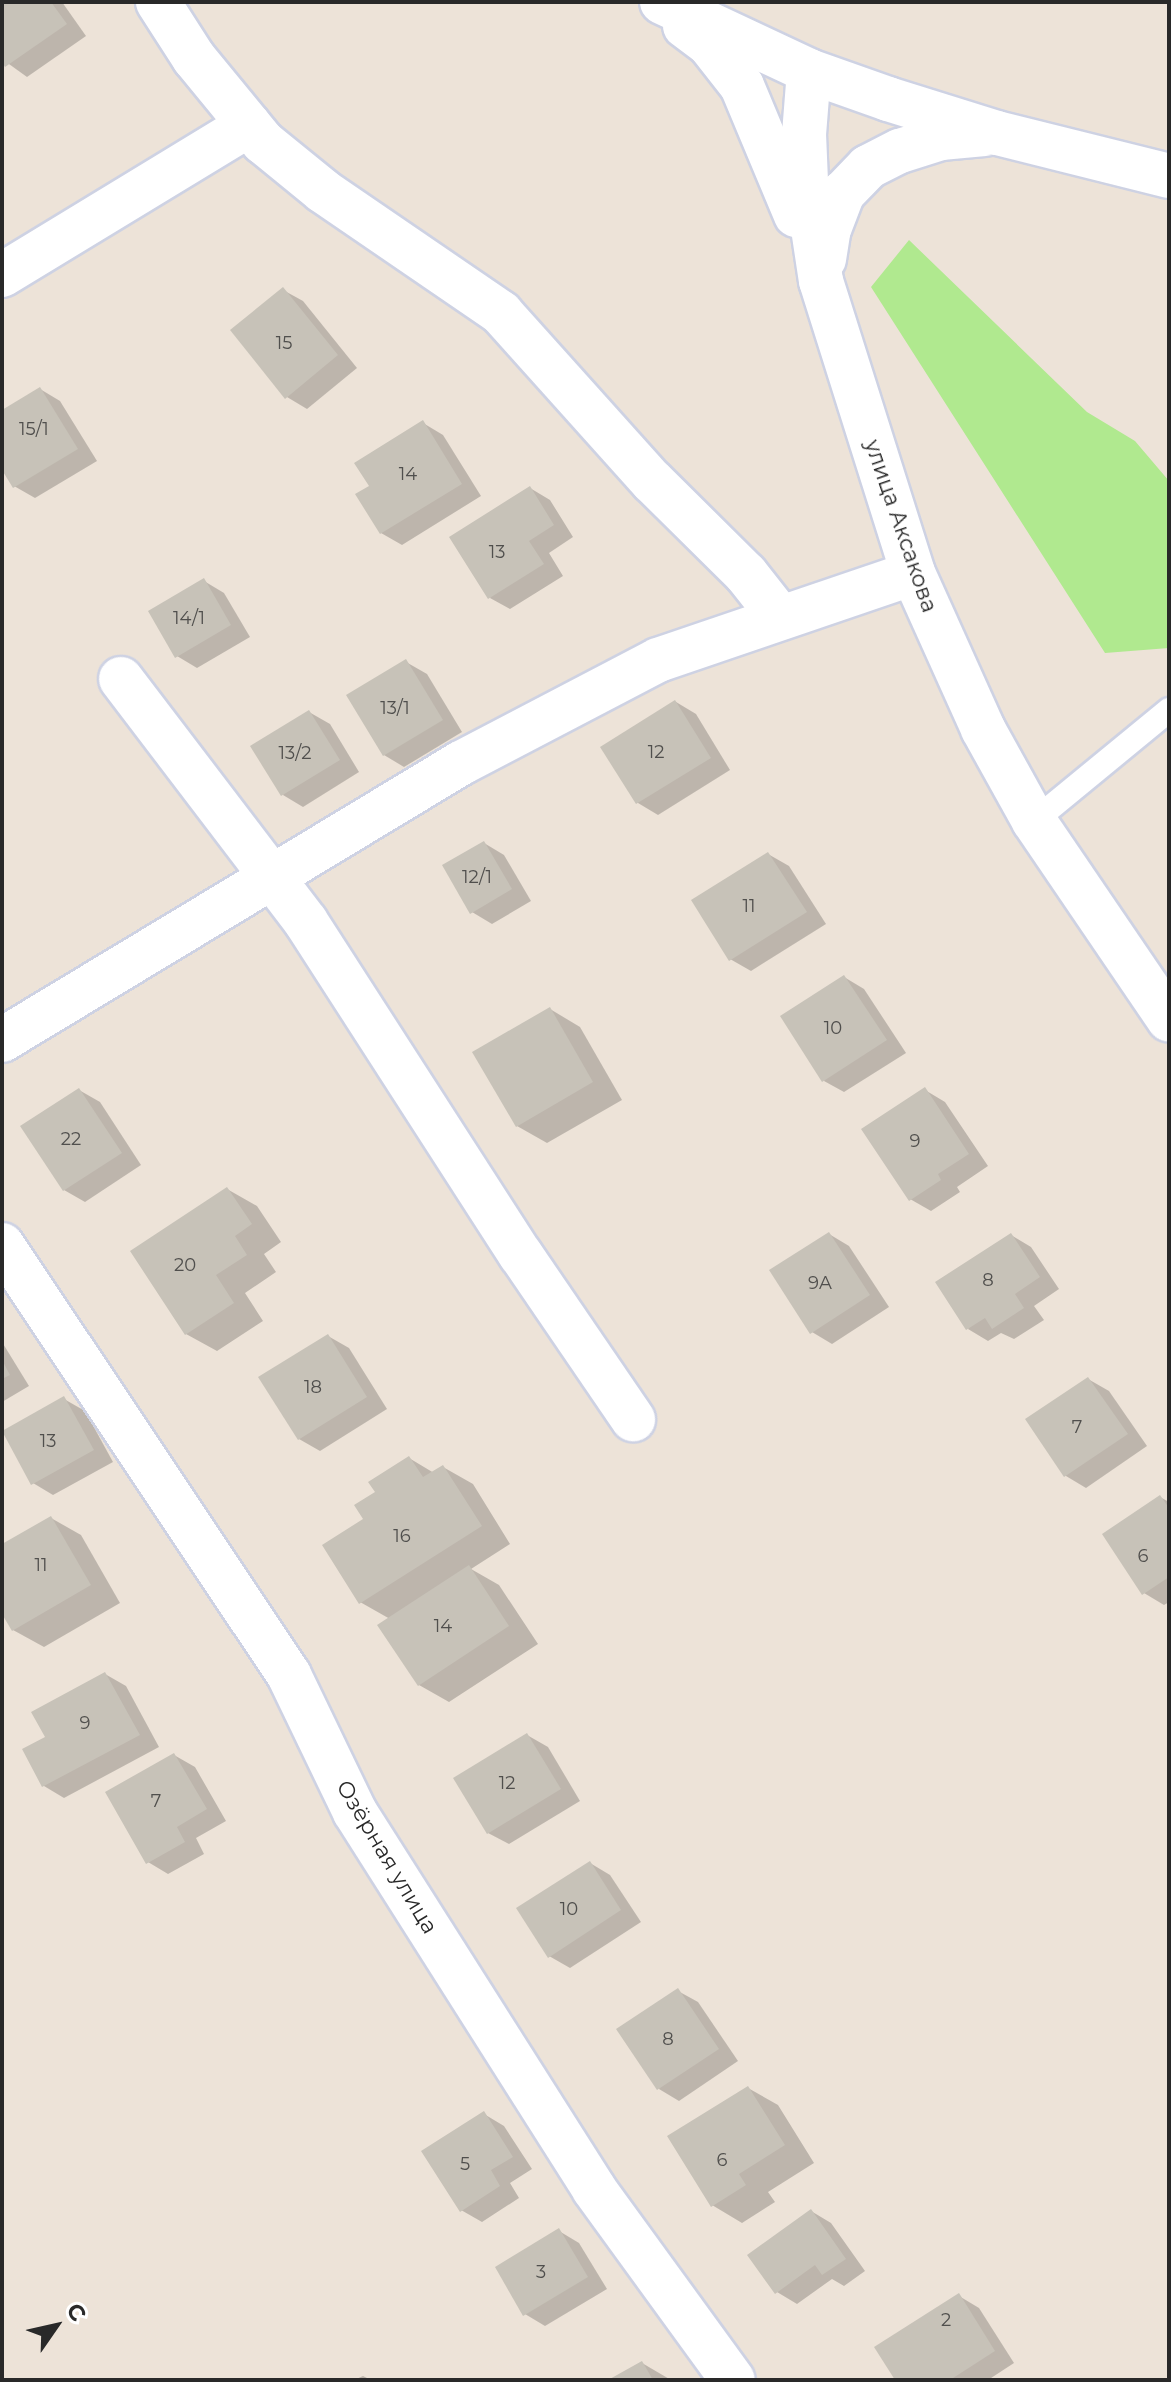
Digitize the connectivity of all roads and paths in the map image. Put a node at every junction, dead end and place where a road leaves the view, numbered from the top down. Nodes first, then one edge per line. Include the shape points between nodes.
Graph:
1 (158, 2) edge
2 (652, 2) edge
3 (662, 2) edge
4 (809, 71) junction
5 (249, 125) junction
6 (997, 133) junction
7 (1169, 176) edge
8 (2, 275) edge
9 (821, 281) junction
10 (913, 573) junction
11 (780, 617) junction
12 (121, 679) dead end
13 (1169, 710) edge
14 (1034, 821) junction
15 (273, 878) junction
16 (1169, 1020) edge
17 (2, 1040) edge
18 (2, 1245) edge
19 (633, 1419) dead end
20 (733, 2380) edge

1 - 5 street via 194,58
2 - 9 street via 709,44 742,86
3 - 4 street
4 - 6 street
4 - 9 street, улица Аксакова via 806,182
5 - 8 street
5 - 11 street via 323,191 501,313 652,481 746,574
6 - 7 street
6 - 9 street via 941,138 868,167 843,193 829,229
9 - 10 street, улица Аксакова
10 - 11 street
10 - 14 street, улица Аксакова via 983,729
11 - 15 street via 658,660 461,763
12 - 15 street
13 - 14 lane
14 - 16 street, улица Аксакова
15 - 17 street
15 - 19 street
18 - 20 street, Озёрная улица via 289,1675 355,1812 594,2189

